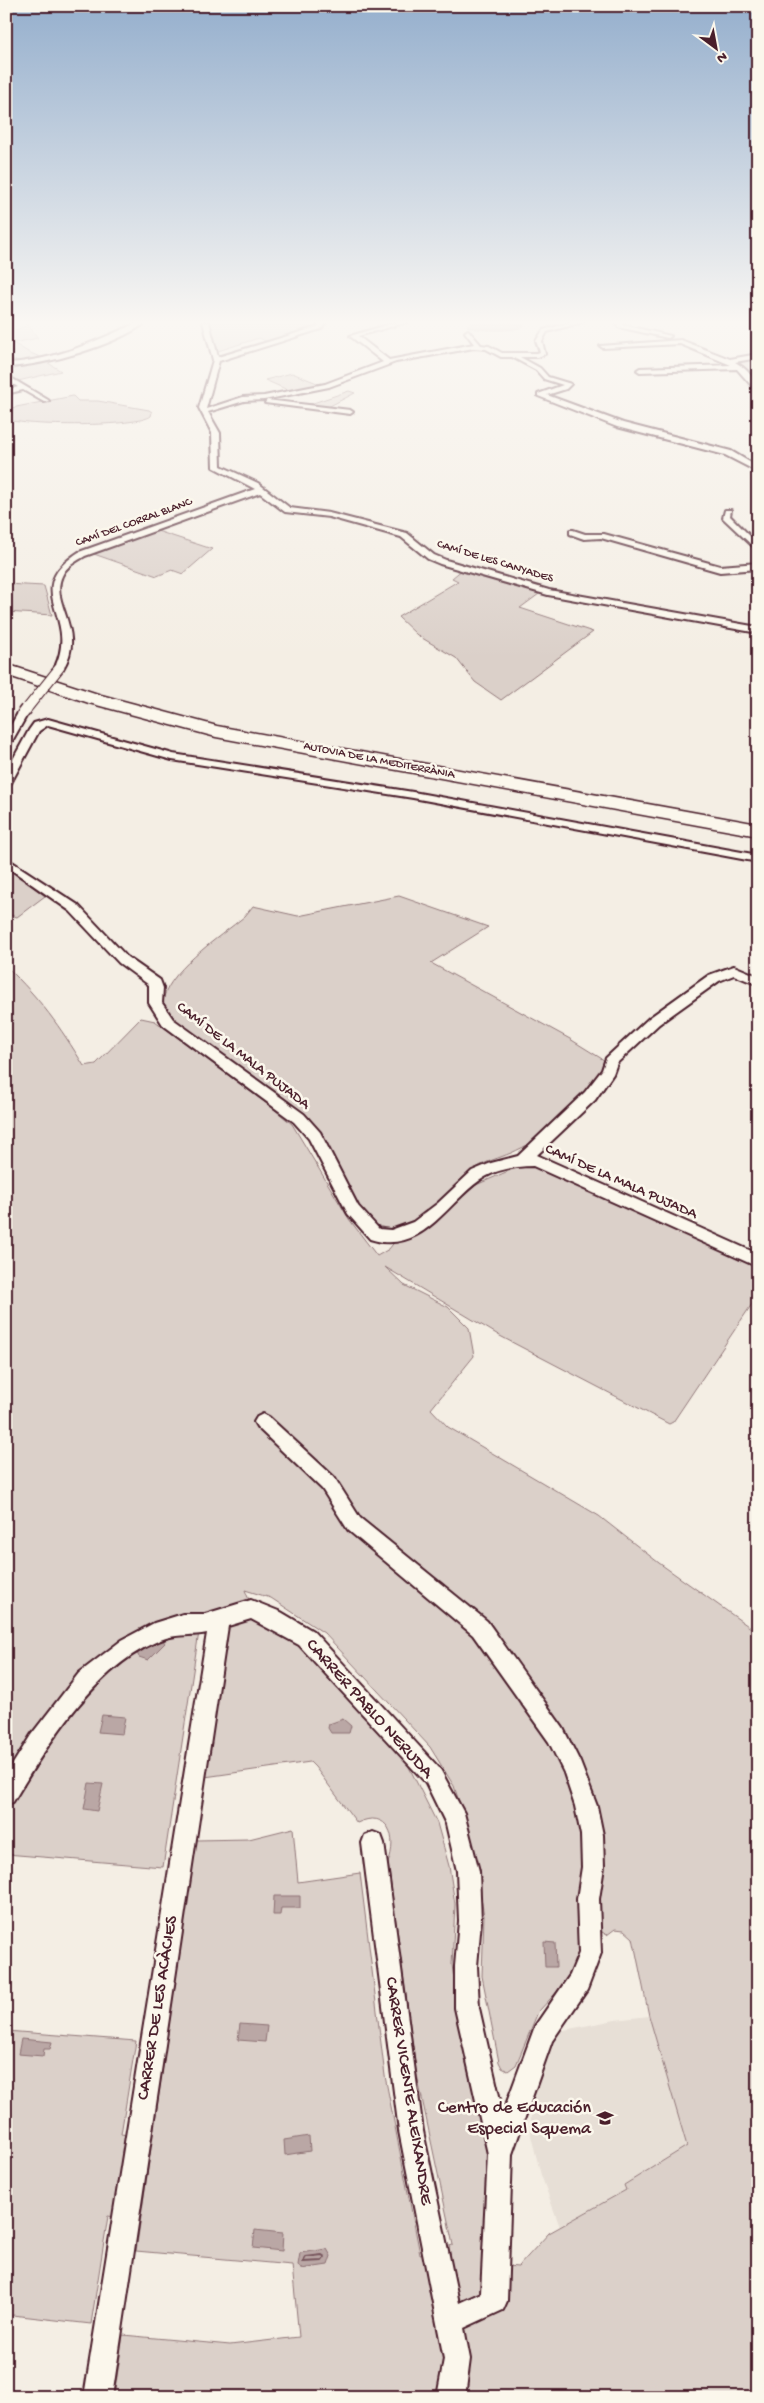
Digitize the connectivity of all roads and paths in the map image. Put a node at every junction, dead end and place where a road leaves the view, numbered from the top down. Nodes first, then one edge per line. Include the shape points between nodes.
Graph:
1 (216, 434) edge
2 (654, 434) edge
3 (758, 470) edge
4 (260, 490) junction
5 (728, 512) dead end
6 (573, 532) dead end
7 (758, 549) edge
8 (758, 566) edge
9 (758, 630) edge
10 (6, 669) edge
11 (6, 684) edge
12 (6, 743) edge
13 (6, 783) edge
14 (758, 830) edge
15 (758, 844) edge
16 (758, 859) edge
17 (6, 861) edge
18 (758, 981) edge
19 (524, 1159) junction
20 (758, 1261) edge
21 (263, 1422) dead end
22 (219, 1620) junction
23 (6, 1795) edge
24 (373, 1843) dead end
25 (500, 2154) junction
26 (449, 2321) junction
27 (98, 2397) edge
28 (451, 2397) edge

1 - 4 street, CAMÍ DE LES CANYADES via 217,467
2 - 3 street via 728,453
4 - 9 street, CAMÍ DE LES CANYADES via 288,510 329,515 404,535 431,557 507,580 589,600
4 - 12 street, CAMÍ DEL CORRAL BLANC, bridge via 65,563 58,572 54,593 66,628 68,650 60,667 23,713
5 - 7 street via 726,516
6 - 8 street via 584,537 601,536 720,569
10 - 14 highway, AUTOVIA DE LA MEDITERRÀNIA via 95,699 216,731
11 - 15 highway, AUTOVIA DE LA MEDITERRÀNIA via 83,710 204,742
13 - 16 street via 34,730 48,722 216,765 404,794
17 - 19 street, CAMÍ DE LA MALA PUJADA via 74,908 123,960 155,983 155,1000 168,1022 299,1118 323,1151 353,1210 375,1235 398,1235 415,1228 449,1204 478,1174
18 - 19 street via 734,970 714,978 654,1021 611,1061 608,1072 590,1096
19 - 20 street, CAMÍ DE LA MALA PUJADA via 535,1160
21 - 25 street via 328,1484 354,1524 480,1628 556,1735 586,1806 592,1835 593,1868 588,1899 590,1953 579,1982 543,2034
22 - 23 street, CARRER PABLO NERUDA via 160,1630 129,1647 86,1680 38,1742
22 - 25 street, CARRER PABLO NERUDA via 251,1609 306,1638 433,1776 456,1821 468,1871 467,2008
22 - 27 street, CARRER DE LES ACÀCIES
24 - 26 street, CARRER VICENTE ALEIXANDRE via 411,2131
25 - 26 street via 494,2301
26 - 28 street, CARRER VICENTE ALEIXANDRE via 457,2359

